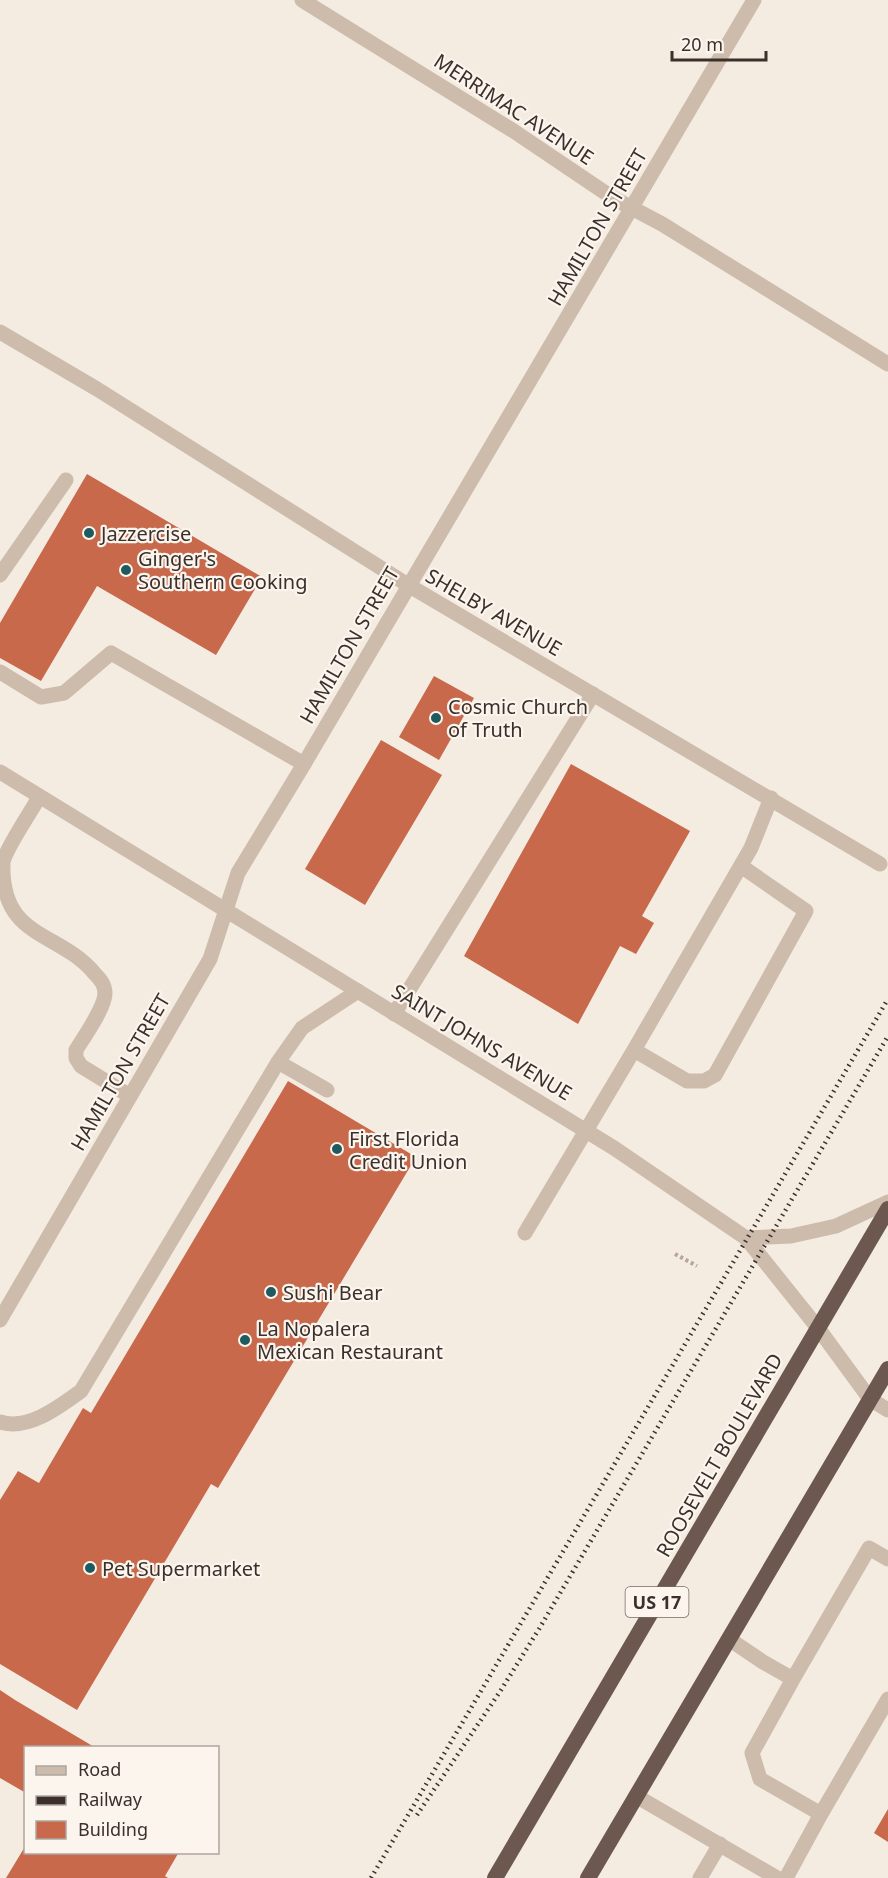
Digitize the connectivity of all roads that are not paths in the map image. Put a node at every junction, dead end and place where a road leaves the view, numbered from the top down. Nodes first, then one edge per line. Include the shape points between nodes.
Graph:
1 (302, 0) edge
2 (754, 0) edge
3 (632, 208) junction
4 (0, 332) edge
5 (888, 364) edge
6 (66, 480) dead end
7 (0, 575) edge
8 (408, 585) junction
9 (0, 672) edge
10 (593, 694) junction
11 (304, 764) junction
12 (0, 772) edge
13 (39, 798) junction
14 (771, 798) junction
15 (880, 864) dead end
16 (741, 866) junction
17 (226, 911) junction
18 (358, 991) junction
19 (394, 1014) junction
20 (634, 1050) junction
21 (278, 1062) junction
22 (327, 1090) dead end
23 (130, 1096) junction
24 (586, 1131) junction
25 (888, 1202) edge
26 (888, 1209) edge
27 (525, 1233) dead end
28 (746, 1238) junction
29 (0, 1320) edge
30 (818, 1328) junction
31 (888, 1369) edge
32 (870, 1399) junction
33 (888, 1410) edge
34 (0, 1422) edge
35 (888, 1559) edge
36 (729, 1639) junction
37 (793, 1679) junction
38 (888, 1699) edge
39 (636, 1796) junction
40 (821, 1814) junction
41 (720, 1844) junction
42 (495, 1878) edge
43 (588, 1878) edge
44 (700, 1878) edge
45 (777, 1878) edge
46 (786, 1878) edge

1 - 3 street, MERRIMAC AVENUE
2 - 3 street, HAMILTON STREET
3 - 5 street, MERRIMAC AVENUE
3 - 8 street, HAMILTON STREET
4 - 8 street, SHELBY AVENUE
6 - 7 street
8 - 10 street, SHELBY AVENUE
8 - 11 street, HAMILTON STREET
9 - 11 street via 41,697 64,693 111,653
10 - 14 street, SHELBY AVENUE
10 - 19 street
11 - 17 street, HAMILTON STREET via 238,873
12 - 13 street, SAINT JOHNS AVENUE
13 - 17 street, SAINT JOHNS AVENUE
13 - 23 street via 3,860 1,890 7,913 23,927 86,962 104,984 105,995 76,1050 76,1058 81,1066
14 - 15 street, SHELBY AVENUE
14 - 16 street
16 - 20 street
16 - 20 street via 806,911 715,1075 704,1081 687,1081
17 - 18 street, SAINT JOHNS AVENUE
17 - 23 street, HAMILTON STREET via 210,959
18 - 19 street, SAINT JOHNS AVENUE
18 - 21 street via 302,1028
19 - 24 street, SAINT JOHNS AVENUE
20 - 24 street
21 - 22 street
21 - 34 street via 81,1391 51,1413 10,1425
23 - 29 street, HAMILTON STREET
24 - 27 street
24 - 28 street, SAINT JOHNS AVENUE
25 - 28 street via 836,1226 791,1236
26 - 30 highway, ROOSEVELT BOULEVARD / US 17
28 - 30 street, SAINT JOHNS AVENUE
30 - 32 street, SAINT JOHNS AVENUE
30 - 42 highway, ROOSEVELT BOULEVARD / US 17
31 - 32 highway
32 - 33 street, SAINT JOHNS AVENUE
32 - 36 highway
35 - 37 street via 869,1548
36 - 37 street
36 - 39 highway
37 - 40 street via 752,1753 760,1779
38 - 40 street
39 - 41 street
39 - 43 highway
40 - 46 street
41 - 44 street
41 - 45 street

